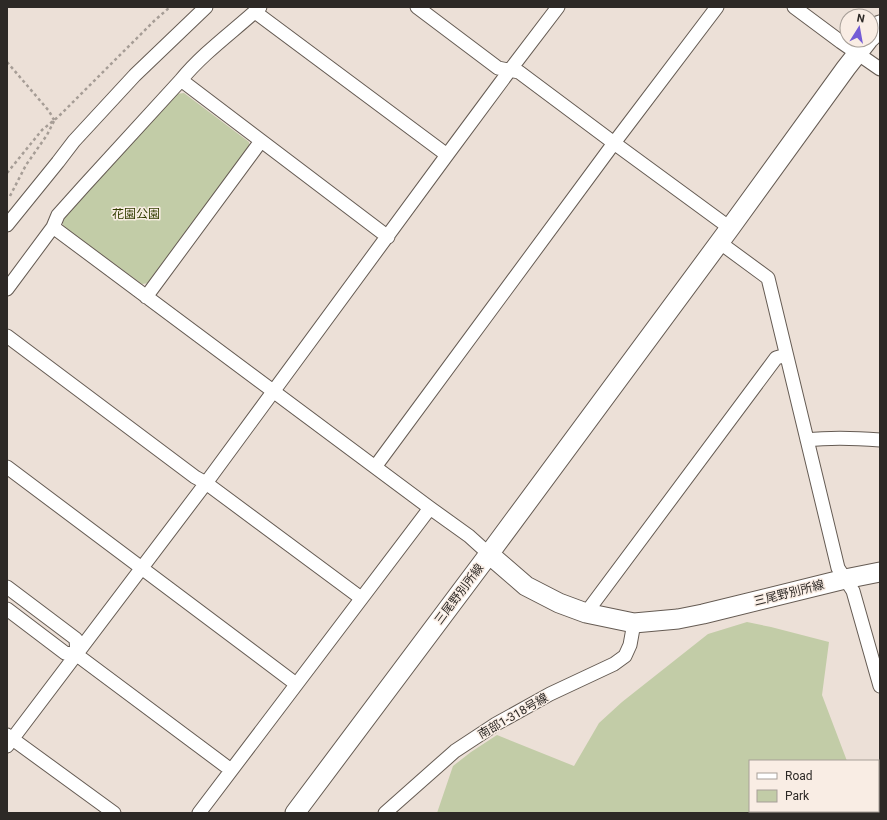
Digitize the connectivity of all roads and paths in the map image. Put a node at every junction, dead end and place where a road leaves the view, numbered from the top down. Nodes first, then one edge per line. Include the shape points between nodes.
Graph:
1 (170, 7) edge
2 (206, 7) edge
3 (418, 7) edge
4 (558, 7) edge
5 (717, 7) edge
6 (794, 7) edge
7 (258, 9) edge
8 (839, 33) edge
9 (862, 48) edge
10 (864, 48) edge
11 (7, 62) edge
12 (880, 69) edge
13 (510, 70) junction
14 (181, 80) junction
15 (54, 120) junction
16 (261, 142) junction
17 (614, 143) junction
18 (447, 155) junction
19 (7, 173) edge
20 (9, 199) dead end
21 (7, 225) edge
22 (53, 227) junction
23 (725, 235) junction
24 (388, 236) junction
25 (7, 288) edge
26 (146, 297) junction
27 (7, 336) edge
28 (786, 355) junction
29 (273, 391) junction
30 (807, 440) junction
31 (880, 440) edge
32 (7, 467) edge
33 (375, 467) junction
34 (206, 483) junction
35 (430, 508) junction
36 (490, 554) junction
37 (141, 568) junction
38 (880, 572) edge
39 (845, 579) junction
40 (7, 587) edge
41 (361, 598) junction
42 (7, 609) edge
43 (586, 613) junction
44 (634, 622) junction
45 (77, 655) junction
46 (296, 684) junction
47 (880, 686) edge
48 (9, 740) edge
49 (231, 770) junction
50 (114, 813) edge
51 (199, 813) edge
52 (295, 813) edge
53 (385, 813) edge

1 - 15 path
2 - 21 street via 135,75 79,135
3 - 13 street via 498,68
4 - 13 street
5 - 17 street
6 - 8 street
7 - 14 street
7 - 18 street
9 - 23 main road
10 - 12 street
11 - 15 path
13 - 17 street via 519,72
13 - 18 street
14 - 16 street
14 - 22 street via 63,209
15 - 19 path via 42,130
15 - 20 path via 26,165
16 - 24 street
16 - 26 street
17 - 23 street
17 - 33 street
18 - 24 street
22 - 25 street
22 - 26 street
23 - 28 street via 768,278
23 - 36 main road
24 - 29 street
26 - 29 street
27 - 34 street
28 - 30 street
28 - 43 street via 776,358
29 - 33 street
29 - 34 street
30 - 31 street
30 - 39 street via 838,568
32 - 37 street
33 - 35 street
34 - 37 street
34 - 41 street
35 - 36 street
35 - 41 street
36 - 43 main road, 三尾野別所線 via 526,586
36 - 52 main road, 三尾野別所線
37 - 45 street
37 - 46 street
38 - 39 main road, 三尾野別所線
39 - 44 main road, 三尾野別所線 via 703,614 678,619
39 - 47 street via 853,591
40 - 45 street via 76,639
41 - 46 street
42 - 45 street via 65,653
43 - 44 main road, 三尾野別所線
44 - 53 street, 南部1-318号線 via 630,645 625,656 496,724 455,751
45 - 48 street
45 - 49 street
46 - 49 street
48 - 50 street
49 - 51 street

